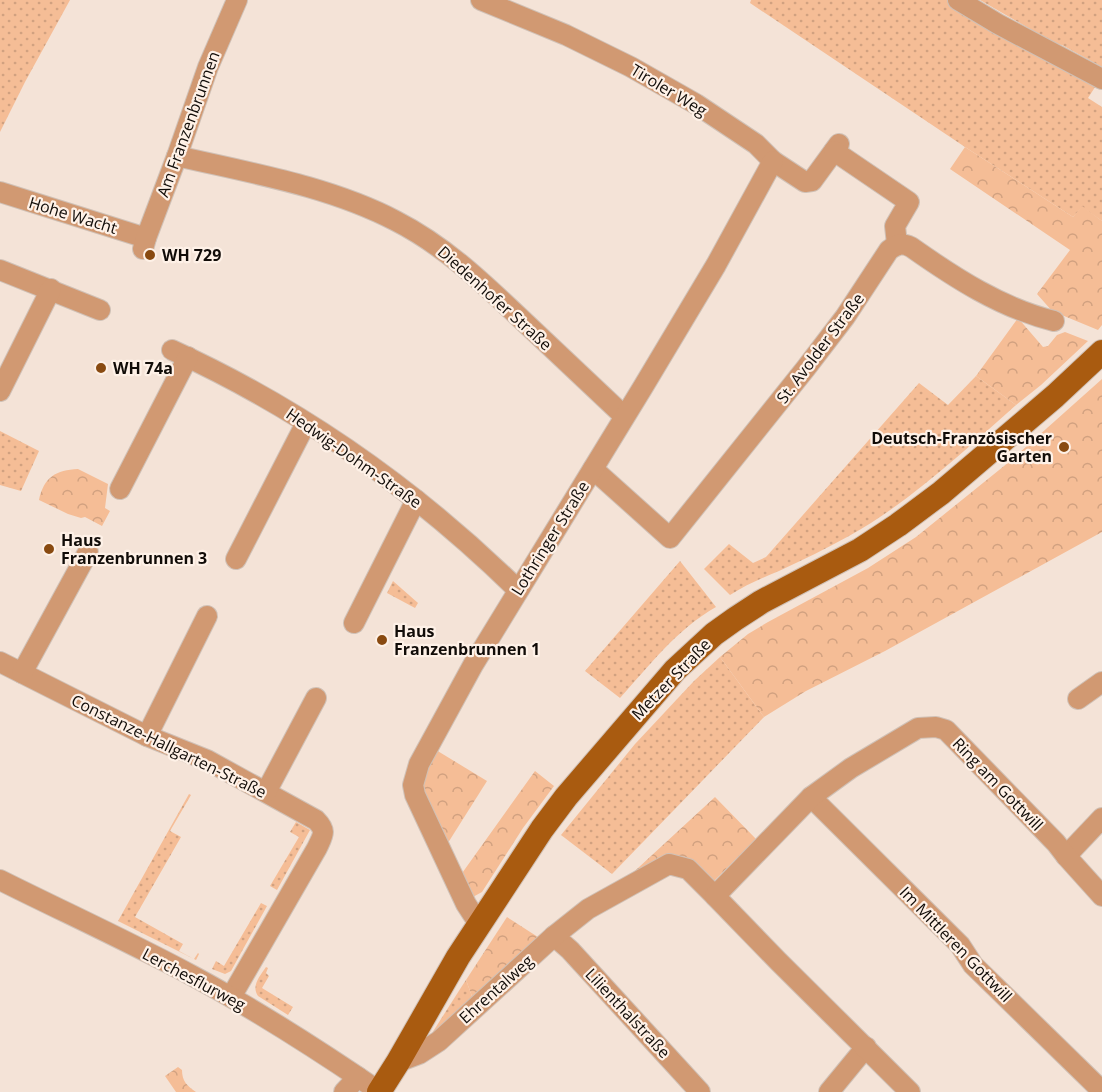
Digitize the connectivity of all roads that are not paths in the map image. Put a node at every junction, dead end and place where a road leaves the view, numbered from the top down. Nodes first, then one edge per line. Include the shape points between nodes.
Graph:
1 (237, 0) edge
2 (480, 0) edge
3 (958, 0) edge
4 (1102, 79) edge
5 (177, 156) junction
6 (773, 161) junction
7 (0, 192) edge
8 (144, 243) joint
9 (897, 244) junction
10 (0, 270) edge
11 (51, 289) junction
12 (100, 310) dead end
13 (1053, 321) dead end
14 (1102, 352) edge
15 (0, 390) edge
16 (624, 416) junction
17 (306, 423) junction
18 (593, 469) junction
19 (120, 489) dead end
20 (416, 500) junction
21 (88, 552) dead end
22 (236, 559) dead end
23 (518, 590) junction
24 (207, 616) dead end
25 (354, 623) dead end
26 (0, 662) edge
27 (22, 673) junction
28 (1102, 682) edge
29 (316, 698) dead end
30 (1078, 699) dead end
31 (147, 736) junction
32 (266, 792) junction
33 (811, 797) junction
34 (1102, 818) edge
35 (1065, 856) junction
36 (0, 880) edge
37 (715, 896) junction
38 (1102, 896) edge
39 (479, 924) junction
40 (554, 936) junction
41 (231, 997) junction
42 (866, 1047) junction
43 (398, 1062) junction
44 (358, 1077) junction
45 (1102, 1091) edge
46 (344, 1092) edge
47 (380, 1092) edge
48 (700, 1092) edge
49 (829, 1092) edge
50 (910, 1092) edge

1 - 5 street, Am Franzenbrunnen
2 - 6 street, Tiroler Weg via 631,67 696,104 756,144
3 - 4 street
5 - 8 street, Am Franzenbrunnen
5 - 16 street, Diedenhofer Straße via 327,192 414,231 468,270
6 - 9 street, Tiroler Weg via 805,182 812,181 837,148 909,202 895,226
6 - 16 street, Lothringer Straße via 716,265
7 - 8 street, Hohe Wacht
9 - 13 street via 905,244 978,291
9 - 18 street, St. Avolder Straße via 807,368 670,538
10 - 11 street
11 - 12 street
11 - 15 street
14 - 39 main road, Metzer Straße via 1029,419 919,510 860,550 740,615 691,655 566,797
16 - 18 street, Lothringer Straße
17 - 19 street, Hedwig-Dohm-Straße via 180,353
17 - 20 street, Hedwig-Dohm-Straße
17 - 22 street
18 - 23 street, Lothringer Straße
20 - 23 street, Hedwig-Dohm-Straße
20 - 25 street
21 - 27 street
23 - 39 street, Lothringer Straße via 444,715 419,764 413,785 459,889
24 - 31 street
26 - 27 street, Constanze-Hallgarten-Straße
27 - 31 street, Constanze-Hallgarten-Straße
28 - 30 street
29 - 32 street
31 - 32 street, Constanze-Hallgarten-Straße via 207,760
32 - 41 street, Constanze-Hallgarten-Straße via 316,820 323,832
33 - 35 street, Ring am Gottwill via 850,768 918,728 936,727 946,730
33 - 37 street, Ring am Gottwill
33 - 45 street, Im Mittleren Gottwill via 960,945 973,965
34 - 35 street
35 - 38 street, Ring am Gottwill
36 - 41 street, Lerchesflurweg
37 - 40 street, Ehrentalweg via 688,869 669,864 588,909
37 - 42 street
39 - 43 main road, Metzer Straße
40 - 43 street, Ehrentalweg via 439,1041
40 - 48 street, Lilienthalstraße
41 - 44 street, Lerchesflurweg
42 - 49 street
42 - 50 street
43 - 47 main road, Metzer Straße
44 - 46 street
44 - 47 street, Lerchesflurweg

